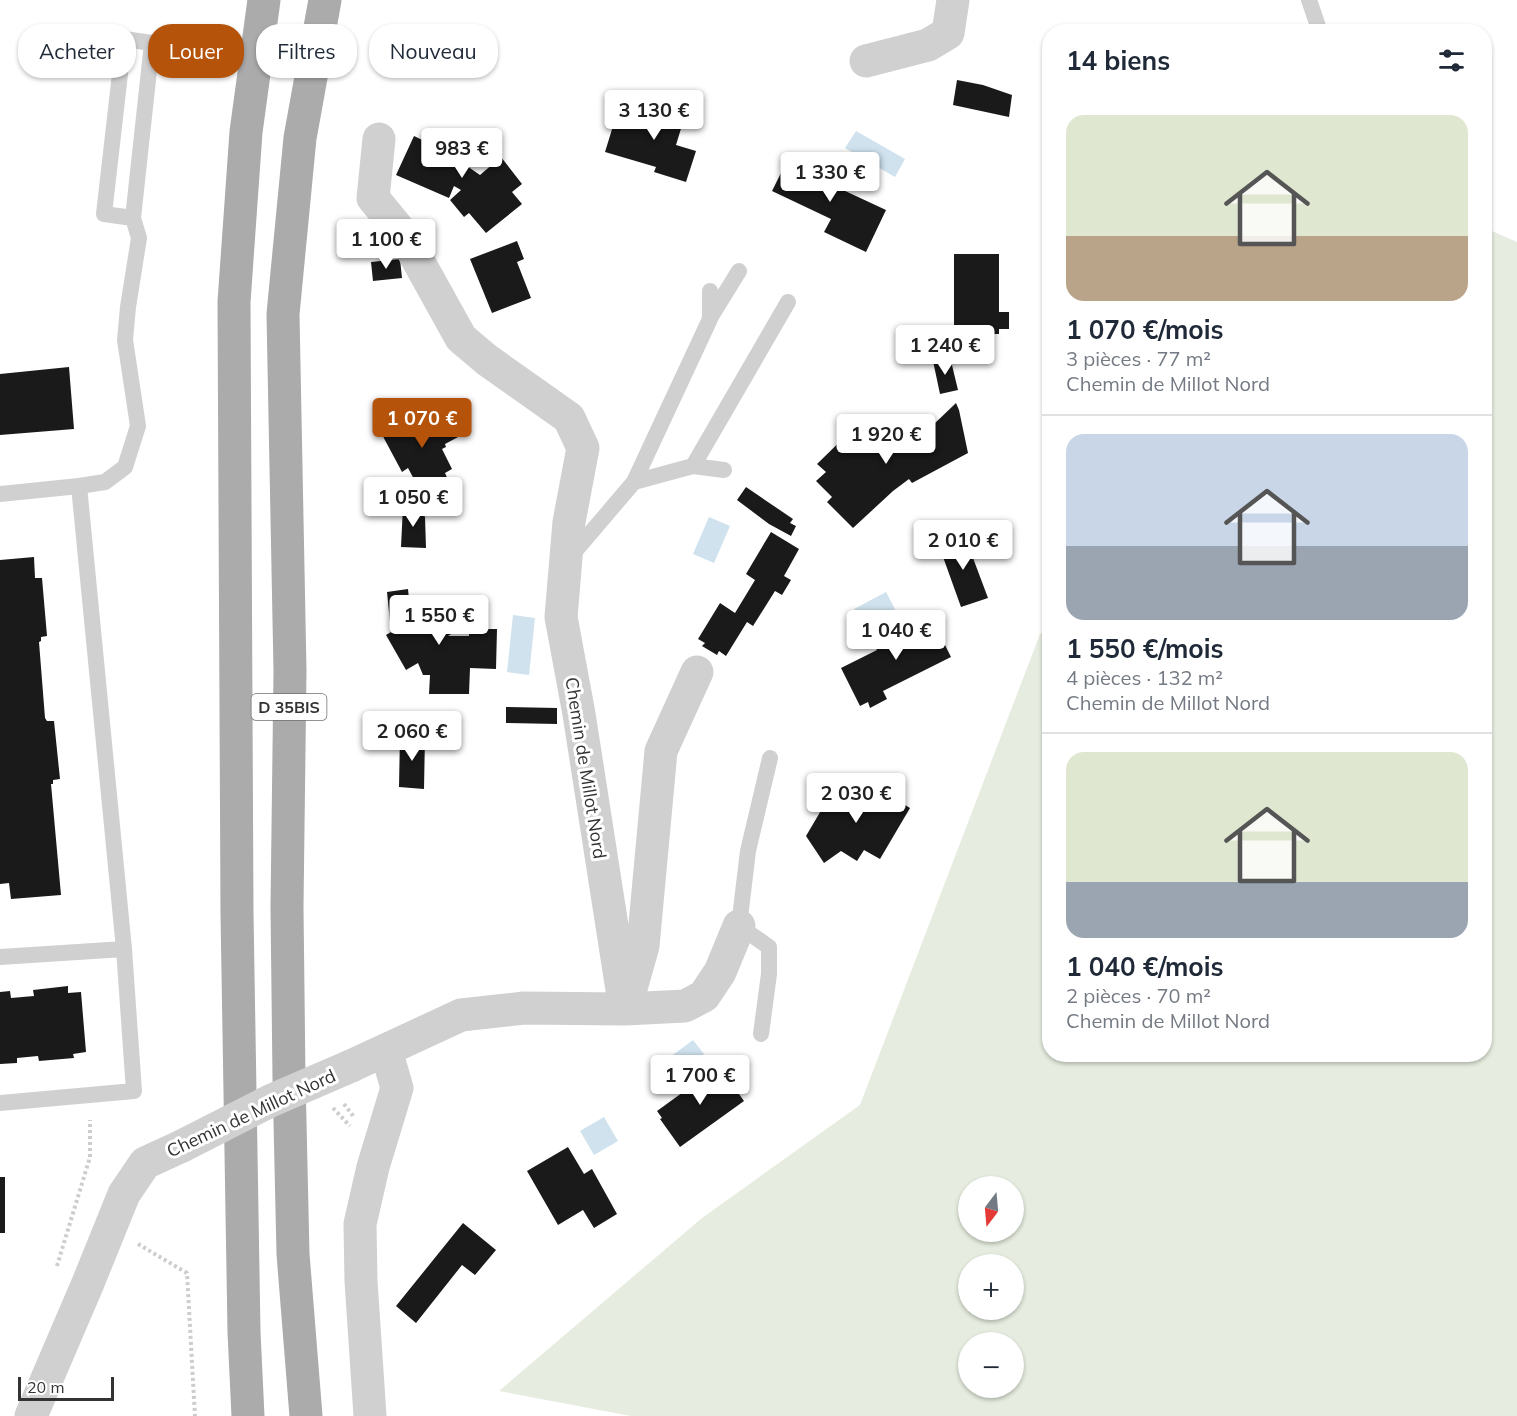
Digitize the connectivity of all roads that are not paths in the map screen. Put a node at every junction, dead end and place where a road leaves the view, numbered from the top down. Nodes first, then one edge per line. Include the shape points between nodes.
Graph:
1 (264, 0) edge
2 (325, 0) edge
3 (953, 0) edge
4 (1309, 0) edge
5 (1317, 24) edge
6 (866, 61) dead end
7 (379, 139) dead end
8 (133, 218) junction
9 (739, 271) dead end
10 (710, 291) dead end
11 (788, 302) dead end
12 (710, 319) junction
13 (693, 466) junction
14 (724, 470) dead end
15 (634, 482) junction
16 (79, 486) junction
17 (0, 494) edge
18 (566, 562) junction
19 (697, 672) dead end
20 (770, 759) dead end
21 (739, 926) junction
22 (124, 949) junction
23 (0, 957) edge
24 (625, 1009) junction
25 (761, 1034) dead end
26 (386, 1050) junction
27 (0, 1104) edge
28 (31, 1416) edge
29 (248, 1416) edge
30 (306, 1416) edge
31 (370, 1416) edge

1 - 29 main road, D 35BIS via 246,132 234,302 238,1043
2 - 30 main road, D 35BIS via 300,138 283,314 290,671 289,1078 293,1254
3 - 6 street via 948,33 928,45
4 - 5 lane
7 - 18 street, Chemin de Millot Nord via 373,198 405,237 461,338 569,418 583,448
8 - 8 lane via 152,43 124,39 104,214
8 - 16 lane via 140,238 126,340 138,426 125,467 105,482
9 - 12 lane
10 - 12 lane
11 - 13 lane
12 - 15 lane
13 - 14 lane
13 - 15 lane
15 - 18 lane
16 - 17 lane
16 - 22 lane
18 - 24 street, Chemin de Millot Nord via 561,617
19 - 24 street via 661,751 643,946
20 - 21 lane via 748,851
21 - 24 street, Chemin de Millot Nord via 720,972 704,996 685,1006
21 - 25 lane via 769,947
22 - 23 lane
22 - 27 lane via 134,1090
24 - 26 street, Chemin de Millot Nord via 524,1008 461,1015
26 - 28 street, Chemin de Millot Nord, bridge via 270,1101 145,1163 124,1194
26 - 31 street via 397,1088 360,1224

